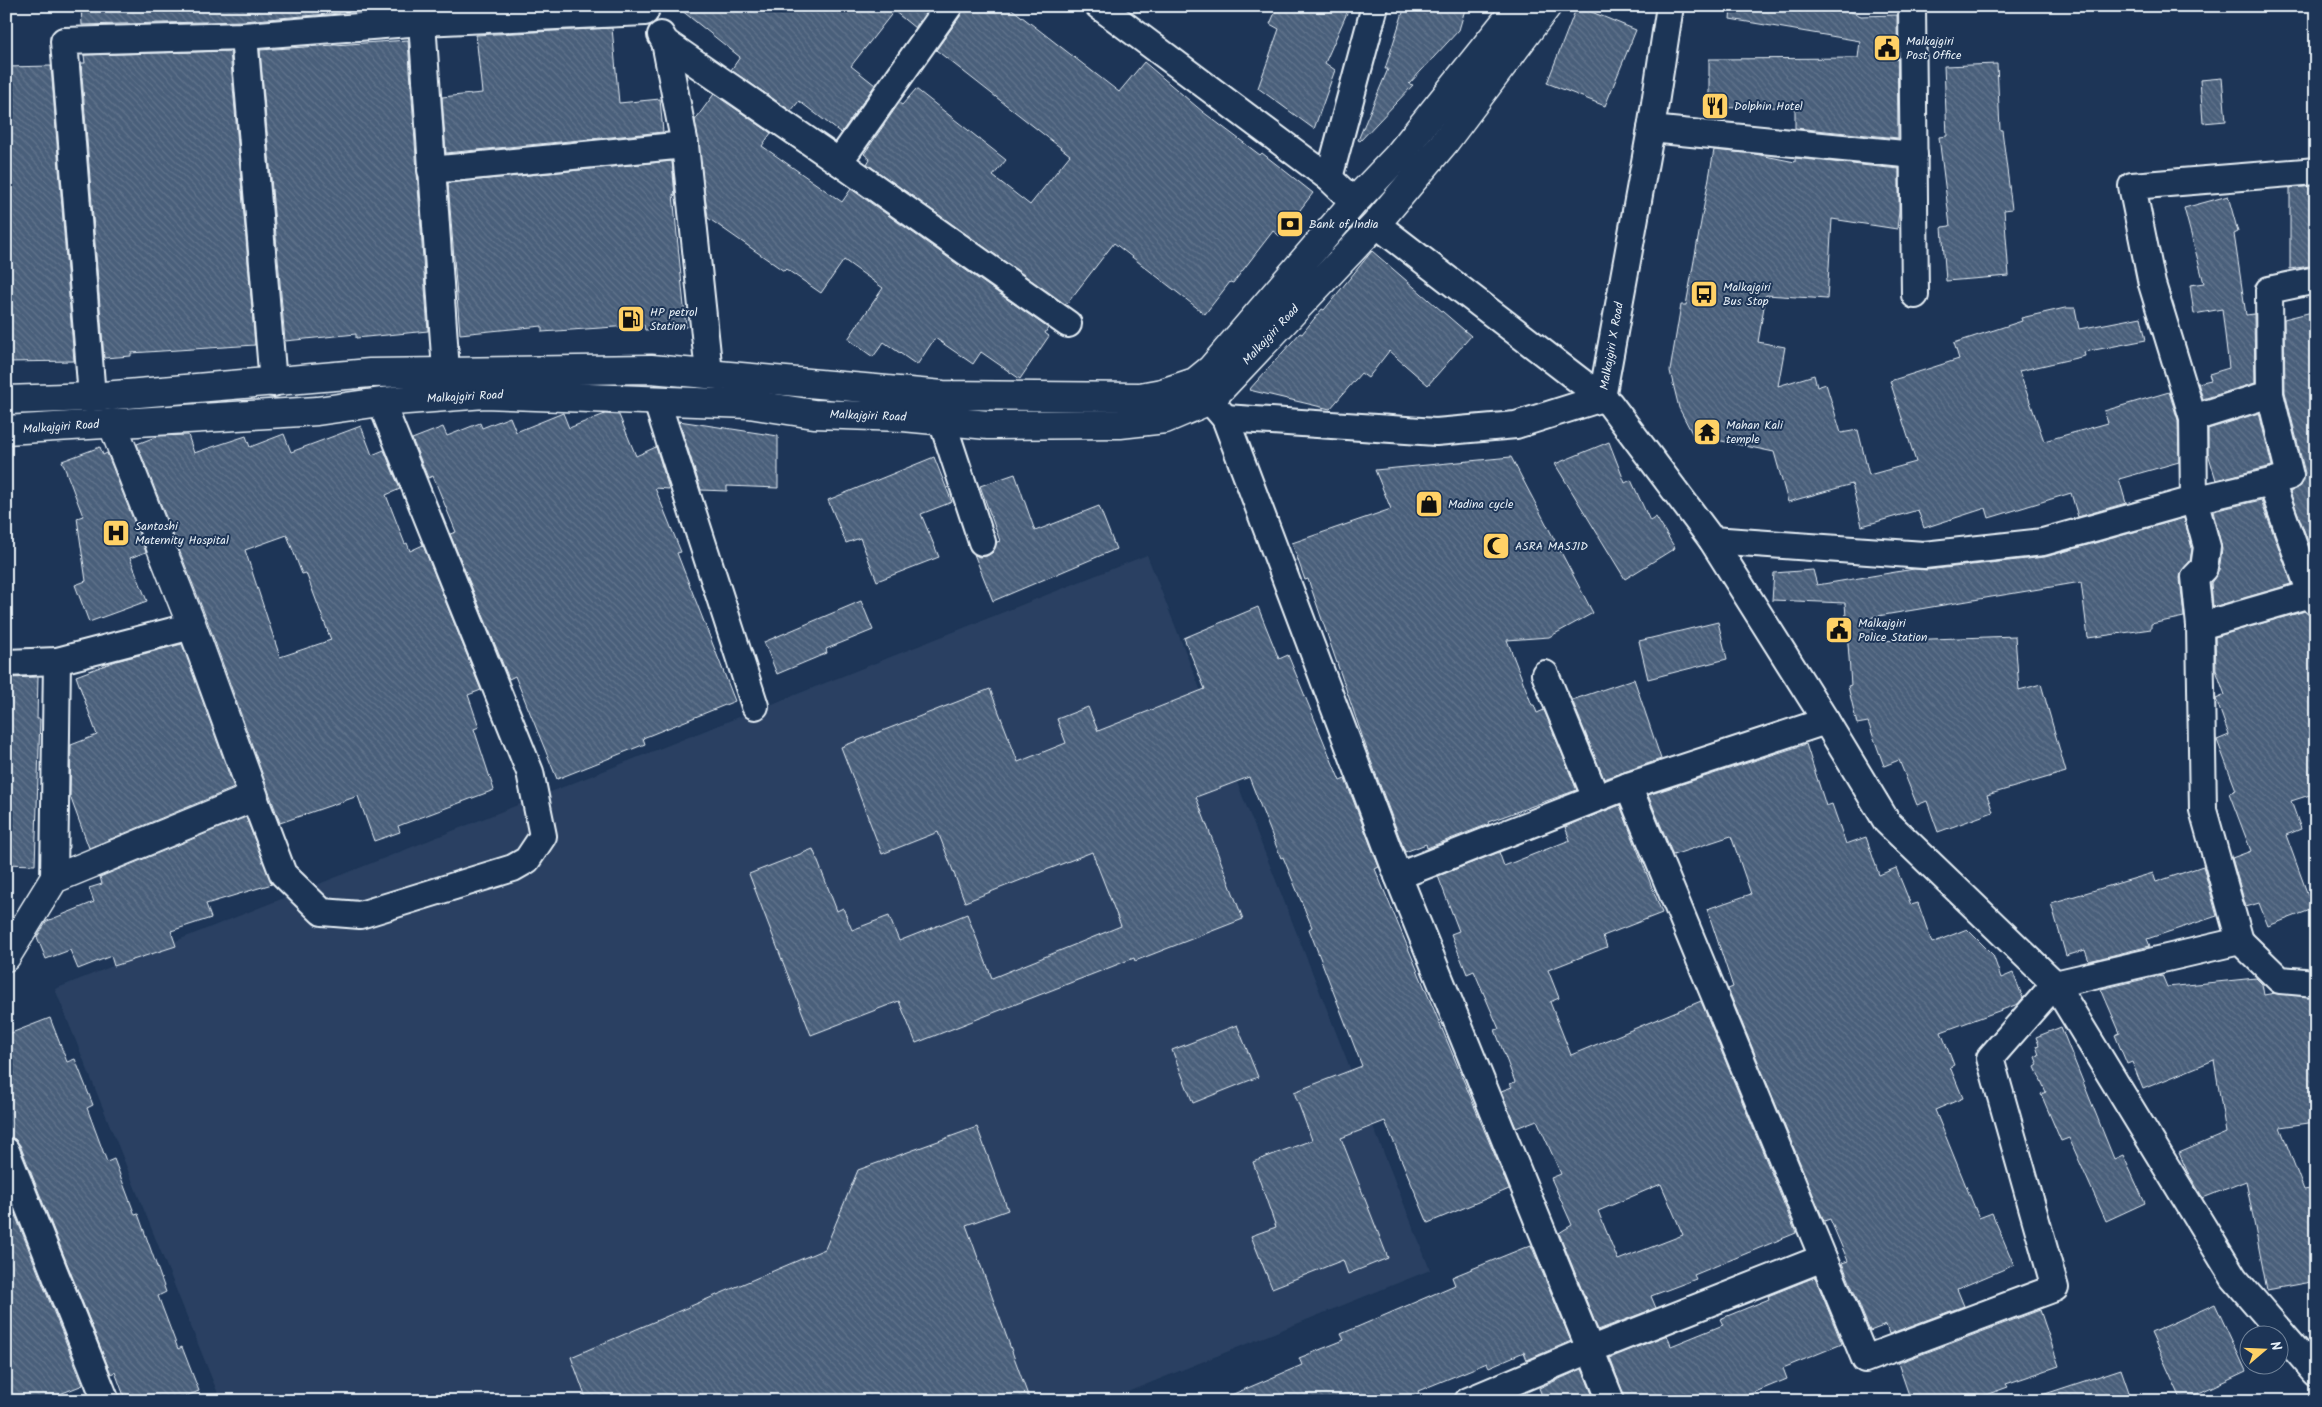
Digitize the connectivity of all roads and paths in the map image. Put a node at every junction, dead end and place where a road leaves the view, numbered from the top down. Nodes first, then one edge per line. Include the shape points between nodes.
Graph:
1 (948, 6) edge
2 (1099, 6) edge
3 (1375, 6) edge
4 (1518, 6) edge
5 (1547, 6) edge
6 (1670, 6) edge
7 (1912, 6) edge
8 (646, 9) edge
9 (422, 22) junction
10 (244, 36) junction
11 (665, 42) junction
12 (1651, 129) junction
13 (685, 146) junction
14 (1914, 154) junction
15 (839, 162) junction
16 (431, 170) junction
17 (2316, 171) edge
18 (1329, 178) junction
19 (1354, 202) junction
20 (1376, 224) junction
21 (2316, 280) edge
22 (1915, 295) dead end
23 (1068, 324) dead end
24 (446, 371) junction
25 (709, 373) junction
26 (273, 383) junction
27 (2270, 394) junction
28 (92, 397) junction
29 (1602, 398) junction
30 (6, 400) edge
31 (1210, 400) junction
32 (381, 402) junction
33 (657, 402) junction
34 (2193, 418) junction
35 (942, 421) junction
36 (112, 423) junction
37 (6, 430) edge
38 (2271, 482) junction
39 (2194, 500) junction
40 (1712, 540) junction
41 (982, 542) dead end
42 (2313, 598) edge
43 (192, 626) junction
44 (2200, 626) junction
45 (57, 661) junction
46 (6, 663) edge
47 (1545, 674) dead end
48 (755, 706) dead end
49 (1826, 721) junction
50 (1628, 786) junction
51 (254, 797) junction
52 (1596, 798) junction
53 (1398, 876) junction
54 (54, 879) junction
55 (2240, 941) junction
56 (6, 956) edge
57 (2316, 983) edge
58 (2055, 984) junction
59 (6, 1151) edge
60 (1823, 1258) junction
61 (1589, 1350) junction
62 (2316, 1374) edge
63 (97, 1398) edge
64 (1468, 1401) edge
65 (1611, 1401) edge

1 - 15 street
2 - 18 street
3 - 18 street
4 - 19 main road, Malkajgiri Road via 1396,157
5 - 20 main road, Malkajgiri Road via 1444,143
6 - 12 street, Malkajgiri X Road
7 - 14 street
8 - 9 street
8 - 11 street
9 - 10 street
9 - 16 street
10 - 26 street
10 - 28 street via 64,41
11 - 13 street
11 - 15 street
12 - 14 street
12 - 29 street, Malkajgiri X Road
13 - 16 street
13 - 25 street
14 - 22 street
15 - 23 street
16 - 24 street
17 - 34 street via 2132,186 2152,284
18 - 19 street
19 - 31 main road, Malkajgiri Road via 1211,369
20 - 29 street
20 - 31 main road, Malkajgiri Road
21 - 27 street via 2268,290
24 - 25 main road, Malkajgiri Road via 651,369
24 - 26 main road, Malkajgiri Road via 370,373
25 - 31 main road, Malkajgiri Road via 944,394 1098,398 1162,393
26 - 28 main road, Malkajgiri Road
27 - 34 street
27 - 38 street via 2290,476
28 - 30 main road, Malkajgiri Road
29 - 31 street, Malkajgiri X Road via 1516,425 1436,432
29 - 40 street via 1610,404
31 - 35 main road, Malkajgiri Road via 1165,419 1120,424 988,425
31 - 53 street
32 - 33 main road, Malkajgiri Road via 484,394
32 - 36 main road, Malkajgiri Road via 317,411
32 - 51 street via 530,772 543,836 527,860 504,871 360,915 322,912 283,874
33 - 35 main road, Malkajgiri Road via 749,404 814,414
33 - 48 street
34 - 39 street
35 - 41 street
36 - 37 main road, Malkajgiri Road
36 - 43 main road
38 - 39 street
38 - 42 street
39 - 40 street via 2043,542 1924,555
39 - 44 street via 2207,547 2204,568 2195,577
40 - 49 street
42 - 44 street
43 - 45 street
43 - 51 main road
44 - 55 street via 2203,810
45 - 46 street
45 - 54 street
47 - 52 street
49 - 50 street
49 - 58 street via 1887,822
50 - 52 street
50 - 60 street
51 - 54 main road
52 - 53 street
53 - 61 street
54 - 56 main road
55 - 57 street via 2280,980
55 - 58 street
58 - 60 street via 1990,1058 2056,1288 1865,1359
58 - 62 street via 2234,1278
59 - 63 street
60 - 61 street
61 - 64 street
61 - 65 street

